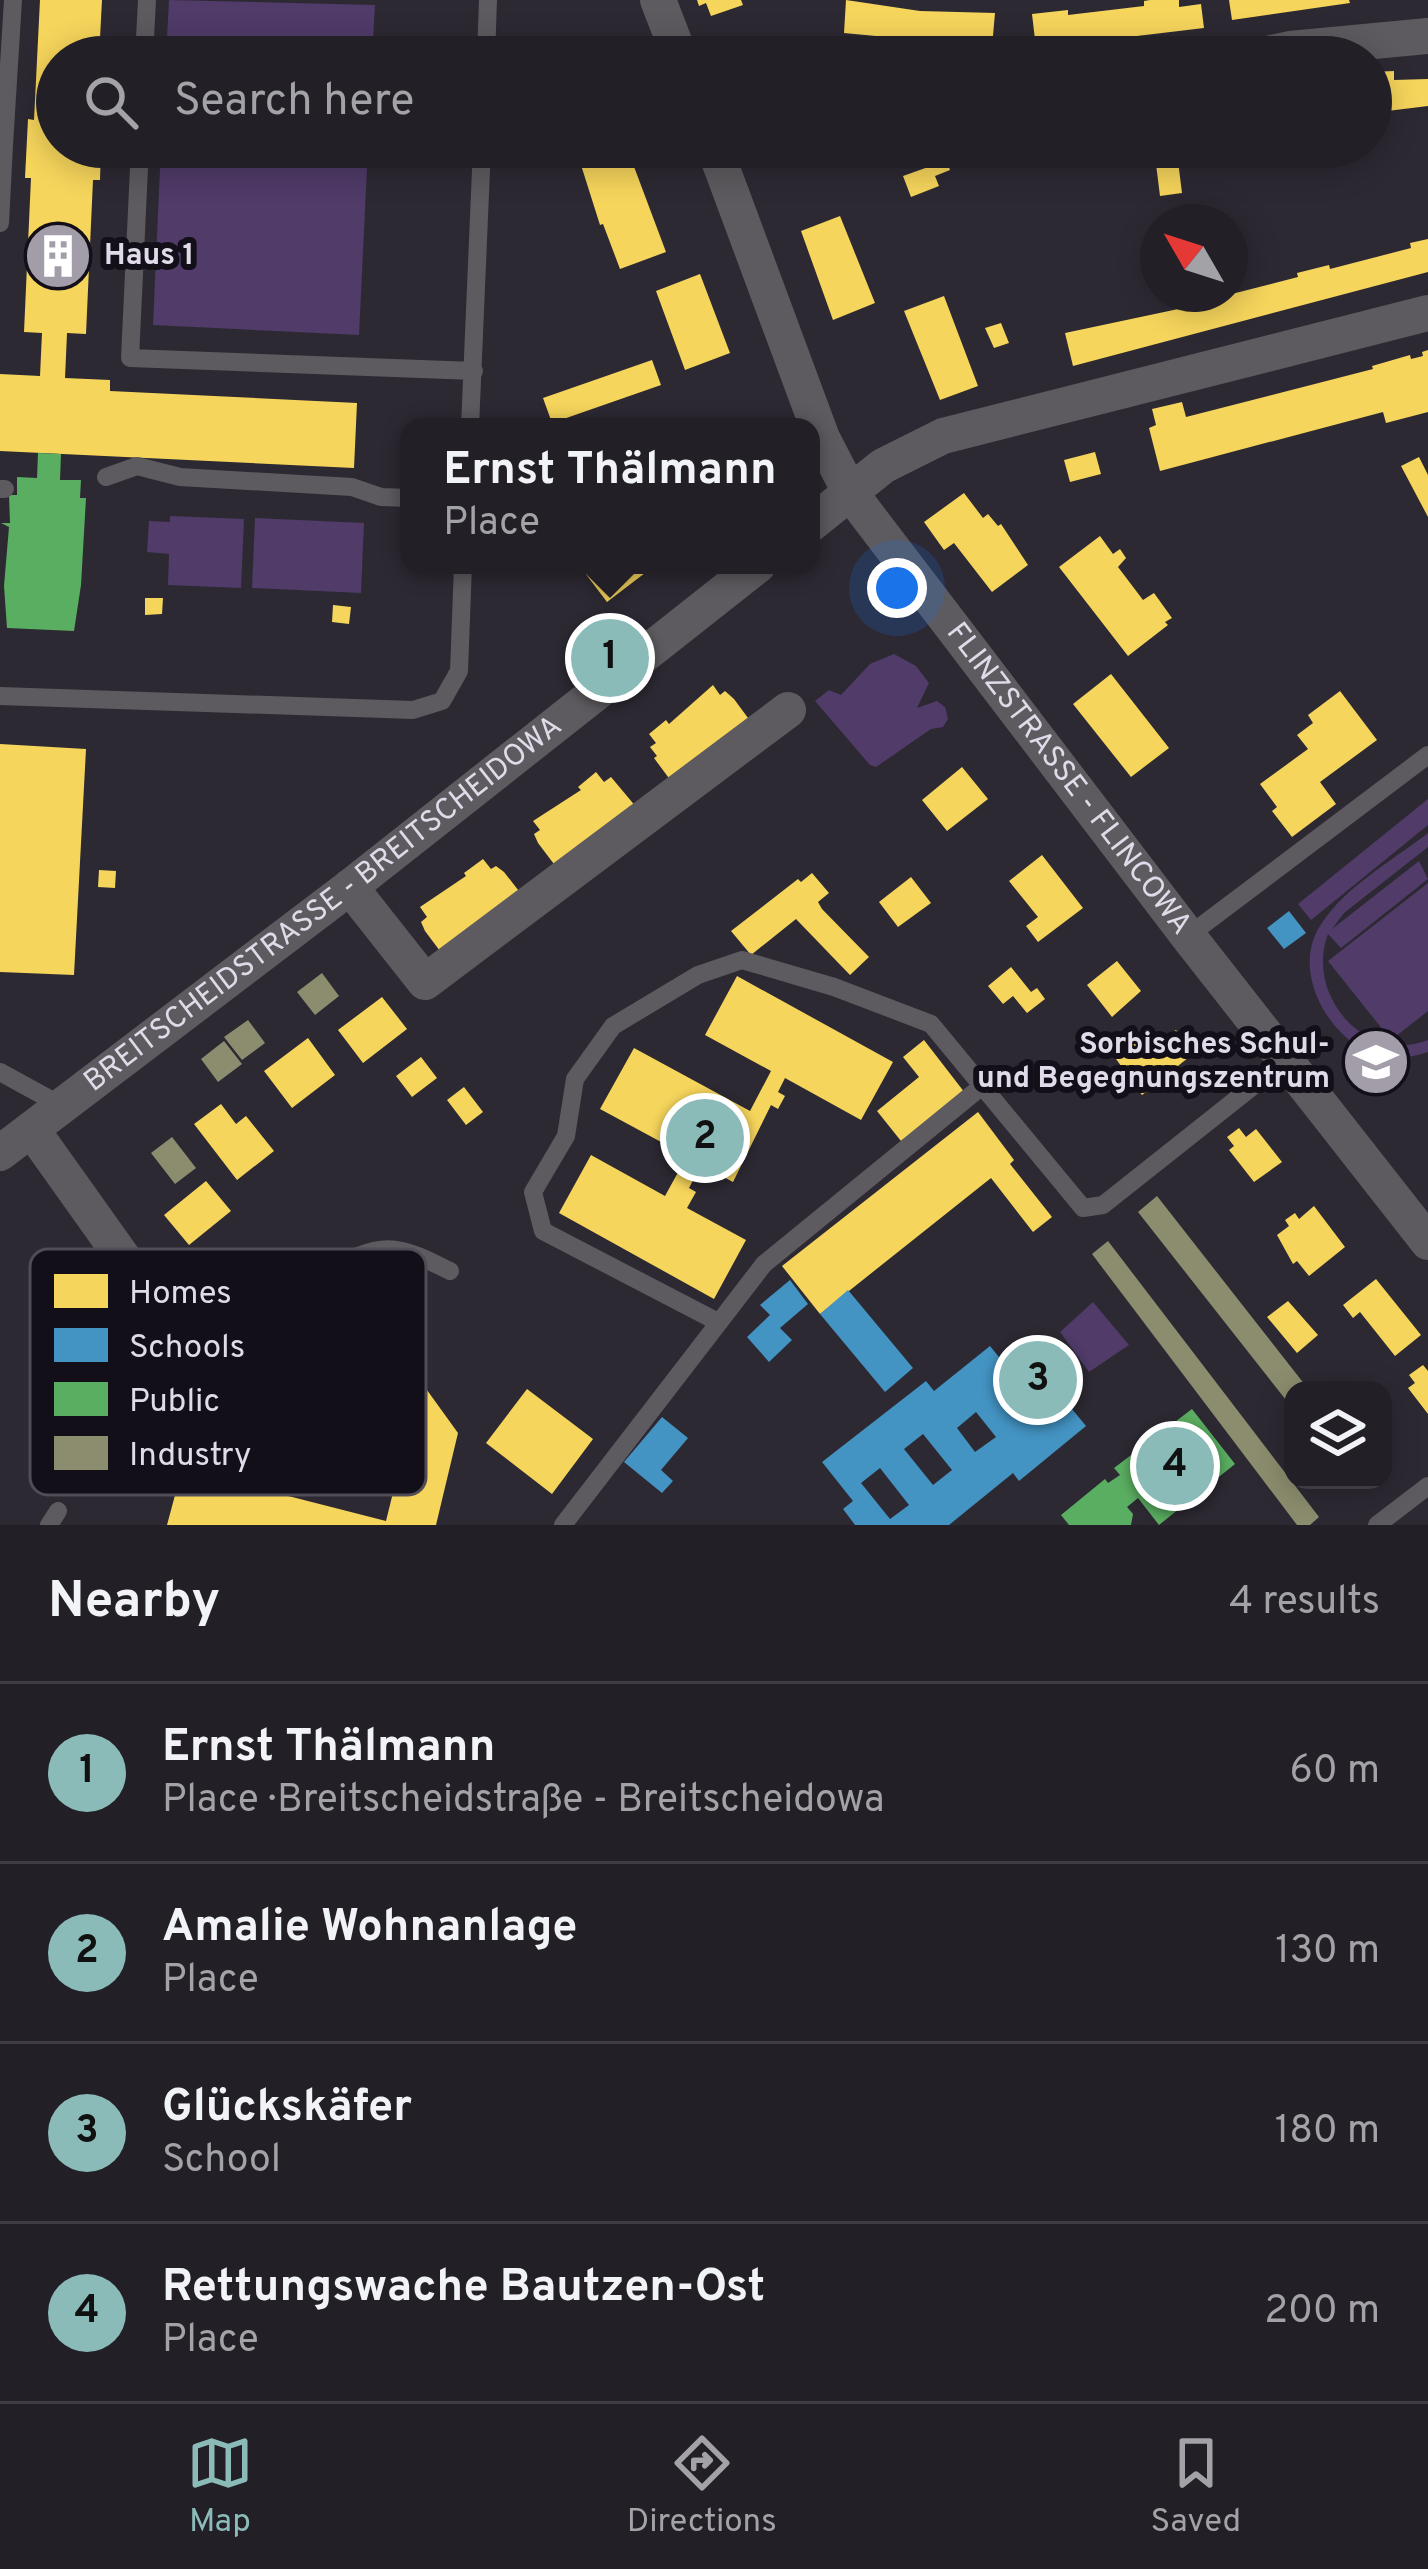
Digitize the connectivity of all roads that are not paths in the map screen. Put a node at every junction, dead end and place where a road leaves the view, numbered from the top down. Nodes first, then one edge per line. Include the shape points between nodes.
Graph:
1 (13, 0) edge
2 (147, 0) edge
3 (488, 0) edge
4 (658, 0) edge
5 (145, 36) edge
6 (487, 36) edge
7 (672, 36) edge
8 (1428, 36) edge
9 (1392, 39) edge
10 (2, 144) edge
11 (139, 168) edge
12 (481, 168) edge
13 (722, 168) edge
14 (0, 223) edge
15 (1428, 314) edge
16 (474, 371) junction
17 (471, 418) edge
18 (815, 418) edge
19 (820, 433) edge
20 (106, 477) dead end
21 (851, 494) junction
22 (400, 498) edge
23 (820, 517) edge
24 (463, 574) edge
25 (747, 574) edge
26 (0, 696) edge
27 (788, 710) dead end
28 (1428, 754) edge
29 (350, 886) junction
30 (1188, 936) junction
31 (1286, 1060) junction
32 (0, 1072) edge
33 (981, 1087) junction
34 (62, 1106) junction
35 (32, 1130) junction
36 (0, 1153) edge
37 (1428, 1241) edge
38 (117, 1249) edge
39 (426, 1261) edge
40 (450, 1271) dead end
41 (718, 1322) junction
42 (1428, 1486) edge
43 (563, 1525) edge
44 (1377, 1525) edge

1 - 10 lane
2 - 5 lane
3 - 6 lane
4 - 7 street
8 - 9 street
10 - 14 lane
11 - 16 lane via 130,358
12 - 16 lane
13 - 18 street, FLINZSTRASSE - FLINCOWA
15 - 21 street via 943,436 883,466
16 - 17 lane
19 - 21 street, FLINZSTRASSE - FLINCOWA
20 - 22 lane via 136,466
21 - 23 street
21 - 30 street, FLINZSTRASSE - FLINCOWA
24 - 26 lane via 459,671 442,701 412,710
25 - 29 street, BREITSCHEIDSTRASSE - BREITSCHEIDOWA
27 - 29 street via 425,982
28 - 30 lane
29 - 34 street, BREITSCHEIDSTRASSE - BREITSCHEIDOWA
30 - 31 street, FLINZSTRASSE - FLINCOWA
31 - 33 lane via 1102,1205 1083,1208
31 - 37 street, FLINZSTRASSE - FLINCOWA
32 - 34 lane
33 - 41 lane via 764,1264
33 - 41 lane via 931,1024 742,960 613,1026 575,1079 566,1136 533,1192 542,1231
34 - 35 street, BREITSCHEIDSTRASSE - BREITSCHEIDOWA
35 - 36 street, BREITSCHEIDSTRASSE - BREITSCHEIDOWA
35 - 38 street
39 - 40 lane
41 - 43 lane
42 - 44 lane

